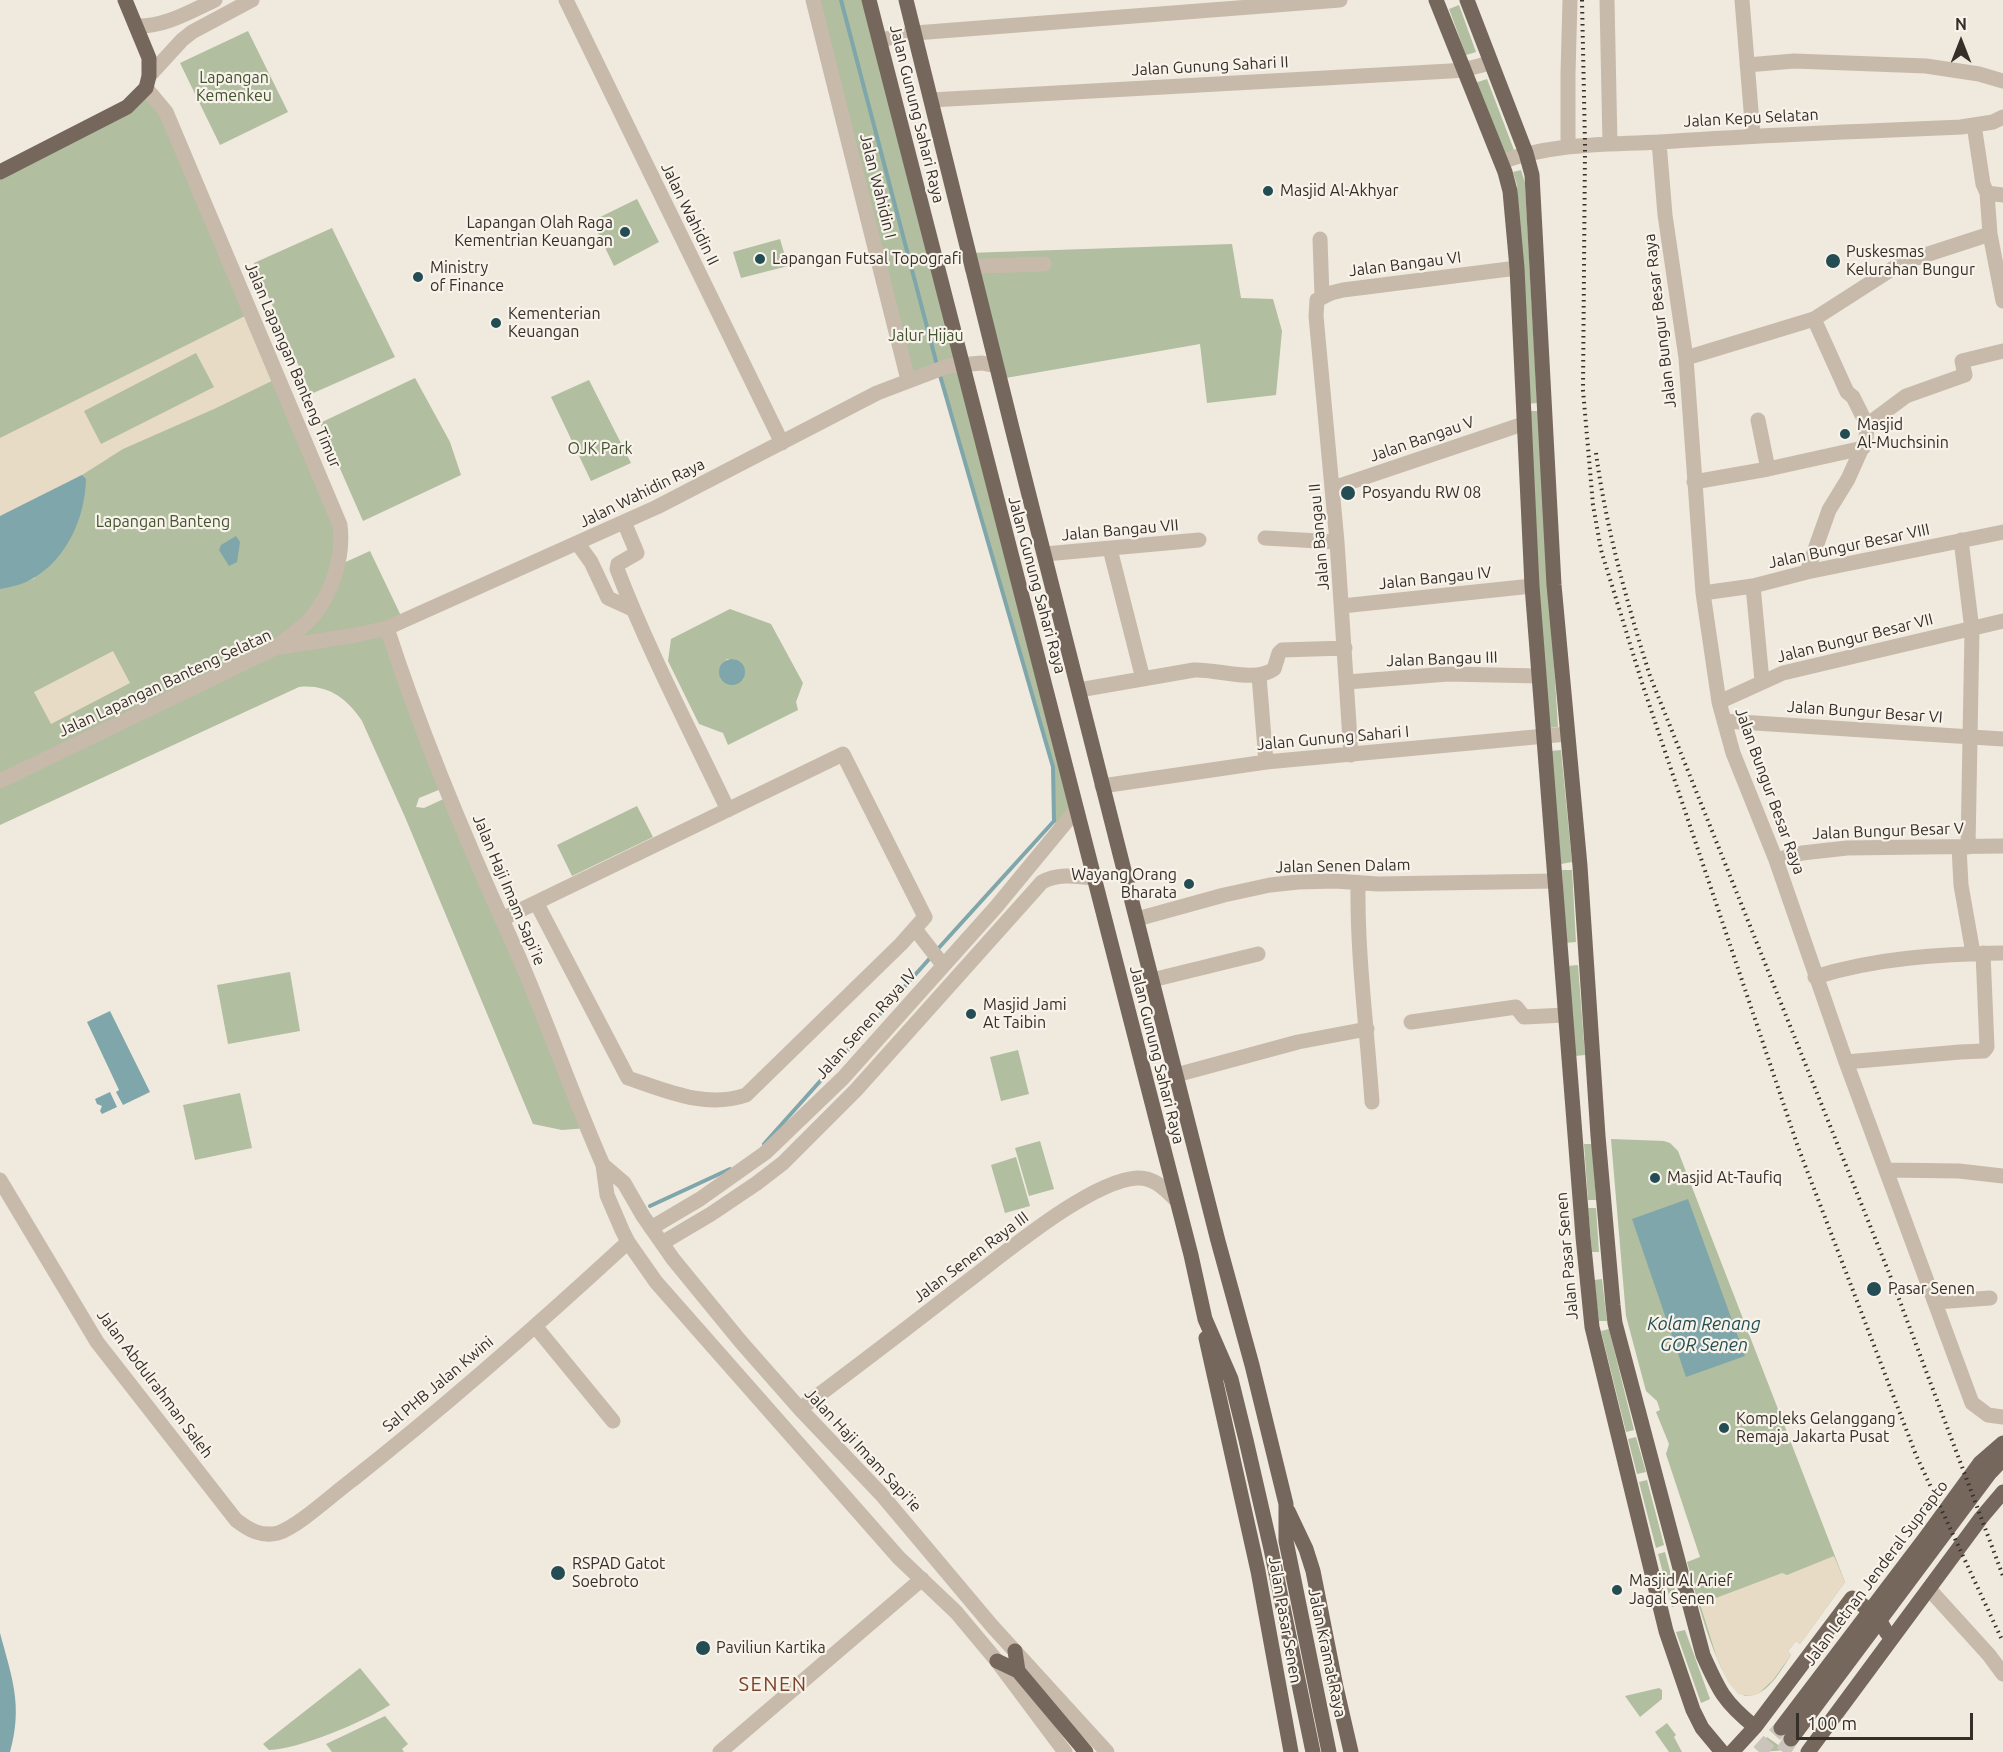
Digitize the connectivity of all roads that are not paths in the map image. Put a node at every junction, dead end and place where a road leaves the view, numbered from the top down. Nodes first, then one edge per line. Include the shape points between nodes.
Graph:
1 (125, 0) edge
2 (215, 0) edge
3 (252, 0) edge
4 (566, 0) edge
5 (813, 0) edge
6 (869, 0) edge
7 (906, 0) edge
8 (1340, 0) edge
9 (1467, 0) edge
10 (1570, 0) edge
11 (1607, 0) edge
12 (1742, 0) edge
13 (1441, 3) edge
14 (136, 26) junction
15 (915, 33) junction
16 (880, 40) junction
17 (1490, 63) junction
18 (1747, 65) junction
19 (1463, 70) junction
20 (2003, 81) edge
21 (147, 82) junction
22 (931, 100) junction
23 (2003, 117) edge
24 (1974, 125) junction
25 (1753, 135) junction
26 (1659, 142) junction
27 (1610, 144) junction
28 (1568, 146) junction
29 (1526, 153) junction
30 (1501, 162) junction
31 (0, 172) edge
32 (1987, 194) junction
33 (2003, 195) edge
34 (1990, 234) junction
35 (1320, 239) dead end
36 (1044, 264) dead end
37 (972, 268) junction
38 (1517, 268) junction
39 (1322, 296) junction
40 (2003, 301) edge
41 (1814, 319) junction
42 (2003, 351) edge
43 (1686, 358) junction
44 (997, 366) junction
45 (948, 367) junction
46 (908, 380) junction
47 (1758, 420) dead end
48 (1523, 424) junction
49 (1867, 425) junction
50 (782, 443) junction
51 (1863, 448) junction
52 (1768, 469) junction
53 (1694, 482) junction
54 (1333, 488) junction
55 (624, 522) junction
56 (2003, 532) edge
57 (1265, 537) dead end
58 (1199, 540) dead end
59 (1961, 540) junction
60 (1337, 542) junction
61 (578, 544) junction
62 (1110, 549) junction
63 (1045, 554) junction
64 (1807, 572) junction
65 (1532, 586) junction
66 (1753, 586) junction
67 (1703, 593) junction
68 (1342, 606) junction
69 (632, 609) junction
70 (2003, 621) edge
71 (387, 628) junction
72 (1972, 630) junction
73 (274, 648) junction
74 (1345, 648) junction
75 (1259, 676) junction
76 (1539, 676) junction
77 (1143, 679) junction
78 (1762, 681) junction
79 (1347, 682) junction
80 (1079, 690) junction
81 (1719, 702) junction
82 (1724, 721) junction
83 (1567, 734) junction
84 (1544, 736) junction
85 (1970, 737) junction
86 (2003, 739) edge
87 (1351, 755) junction
88 (1266, 762) junction
89 (0, 781) edge
90 (1102, 786) junction
91 (728, 810) junction
92 (1076, 810) junction
93 (2003, 846) edge
94 (1963, 847) junction
95 (1776, 860) junction
96 (1094, 878) junction
97 (1556, 881) junction
98 (1358, 883) junction
99 (537, 904) junction
100 (502, 919) junction
101 (1137, 919) junction
102 (984, 921) junction
103 (915, 929) junction
104 (997, 933) junction
105 (1586, 953) junction
106 (1978, 953) junction
107 (2003, 953) edge
108 (1258, 954) dead end
109 (1562, 955) junction
110 (944, 965) junction
111 (1815, 977) junction
112 (1152, 980) junction
113 (1566, 1015) junction
114 (1411, 1022) dead end
115 (1367, 1029) junction
116 (1846, 1062) junction
117 (1176, 1076) junction
118 (843, 1078) junction
119 (856, 1090) junction
120 (1372, 1102) dead end
121 (1194, 1143) joint
122 (770, 1149) junction
123 (783, 1163) junction
124 (603, 1165) junction
125 (1887, 1170) junction
126 (2003, 1176) edge
127 (1170, 1178) joint
128 (0, 1180) edge
129 (1175, 1199) junction
130 (651, 1228) junction
131 (628, 1242) junction
132 (662, 1244) junction
133 (1990, 1298) dead end
134 (1936, 1302) junction
135 (718, 1316) junction
136 (1205, 1319) junction
137 (535, 1326) junction
138 (699, 1333) junction
139 (800, 1409) junction
140 (1996, 1416) edge
141 (613, 1421) dead end
142 (2003, 1443) edge
143 (2003, 1460) edge
144 (2003, 1494) edge
145 (1287, 1508) junction
146 (261, 1534) joint
147 (1271, 1549) joint
148 (1290, 1562) joint
149 (922, 1579) junction
150 (1929, 1589) junction
151 (1689, 1610) junction
152 (1663, 1617) junction
153 (1889, 1637) junction
154 (1015, 1651) junction
155 (997, 1661) junction
156 (1018, 1671) junction
157 (2003, 1674) edge
158 (1755, 1726) junction
159 (720, 1752) edge
160 (1065, 1752) edge
161 (1086, 1752) edge
162 (1107, 1752) edge
163 (1291, 1752) edge
164 (1312, 1752) edge
165 (1329, 1752) edge
166 (1352, 1752) edge
167 (1722, 1752) edge
168 (1732, 1752) edge
169 (1808, 1752) edge

1 - 14 main road
2 - 14 street via 173,20
3 - 21 street via 192,32
4 - 50 street, Jalan Wahidin II
5 - 46 street, Jalan Wahidin I
6 - 16 main road, Jalan Gunung Sahari Raya
7 - 15 main road, Jalan Gunung Sahari Raya
8 - 15 street
9 - 17 main road
10 - 28 street
11 - 27 street
12 - 18 street
13 - 19 main road
14 - 21 main road via 149,58
15 - 16 street
15 - 22 main road, Jalan Gunung Sahari Raya
16 - 45 main road, Jalan Gunung Sahari Raya
17 - 19 street, Jalan Gunung Sahari II
17 - 29 main road
18 - 20 street via 1794,61 1926,66
18 - 25 street
19 - 22 street, Jalan Gunung Sahari II
19 - 30 main road
21 - 31 main road via 127,107
21 - 73 street, Jalan Lapangan Banteng Timur via 166,111 340,525 339,565 323,601 302,627
22 - 37 main road, Jalan Gunung Sahari Raya
23 - 24 street, Jalan Kepu Selatan
24 - 25 street, Jalan Kepu Selatan
24 - 32 street
25 - 26 street, Jalan Kepu Selatan
26 - 27 street, Jalan Kepu Selatan
26 - 43 street, Jalan Bungur Besar Raya via 1665,215
27 - 28 street, Jalan Kepu Selatan
28 - 29 street, Jalan Kepu Selatan
29 - 30 street, Jalan Kepu Selatan
29 - 83 main road via 1532,175
30 - 38 main road via 1510,191
32 - 33 street
32 - 34 street
34 - 40 street
34 - 41 street via 1892,269
35 - 39 street
36 - 37 street
37 - 44 main road, Jalan Gunung Sahari Raya
38 - 39 street, Jalan Bangau VI
38 - 48 main road
39 - 54 street, Jalan Bangau II via 1317,300 1316,316
41 - 43 street
41 - 49 street via 1847,392
42 - 49 street via 1962,361 1965,374 1906,396
43 - 53 street, Jalan Bungur Besar Raya
44 - 45 street via 981,363
44 - 63 main road, Jalan Gunung Sahari Raya
45 - 46 street, Jalan Wahidin Raya
45 - 92 main road, Jalan Gunung Sahari Raya
46 - 50 street, Jalan Wahidin Raya
47 - 52 street
48 - 54 street, Jalan Bangau V
48 - 65 main road
49 - 51 street
50 - 55 street, Jalan Wahidin Raya
51 - 52 street
51 - 64 street via 1829,510
52 - 53 street
53 - 67 street, Jalan Bungur Besar Raya
54 - 60 street, Jalan Bangau II
55 - 61 street, Jalan Wahidin Raya
55 - 69 street via 637,553 623,560 617,569
56 - 59 street, Jalan Bungur Besar VIII
57 - 60 street
58 - 62 street, Jalan Bangau VII
59 - 64 street, Jalan Bungur Besar VIII
59 - 72 street
60 - 68 street, Jalan Bangau II
61 - 69 street via 608,598
61 - 71 street, Jalan Wahidin Raya
62 - 63 street, Jalan Bangau VII
62 - 77 street
63 - 80 main road, Jalan Gunung Sahari Raya
64 - 66 street, Jalan Bungur Besar VIII
65 - 68 street, Jalan Bangau IV
65 - 76 main road
66 - 67 street, Jalan Bungur Besar VIII
66 - 78 street
67 - 81 street, Jalan Bungur Besar Raya
68 - 74 street, Jalan Bangau II
69 - 91 street
70 - 72 street, Jalan Bungur Besar VII
71 - 73 street, Jalan Lapangan Banteng Selatan
71 - 100 street, Jalan Haji Imam Sapi'ie via 410,696
72 - 78 street, Jalan Bungur Besar VII
72 - 85 street
73 - 89 street, Jalan Lapangan Banteng Selatan
74 - 75 street via 1282,650 1274,669
74 - 79 street, Jalan Bangau II
75 - 77 street via 1209,669
75 - 88 street
76 - 79 street, Jalan Bangau III via 1448,674
76 - 84 main road
77 - 80 street
78 - 81 street, Jalan Bungur Besar VII
79 - 87 street, Jalan Bangau II
80 - 90 main road, Jalan Gunung Sahari Raya
81 - 82 street, Jalan Bungur Besar Raya
82 - 85 street, Jalan Bungur Besar VI
82 - 95 street, Jalan Bungur Besar Raya
83 - 84 street, Jalan Gunung Sahari I
83 - 105 main road
84 - 87 street, Jalan Gunung Sahari I
84 - 97 main road, Jalan Pasar Senen
85 - 86 street, Jalan Bungur Besar VI
85 - 94 street
87 - 88 street, Jalan Gunung Sahari I
88 - 90 street, Jalan Gunung Sahari I
90 - 101 main road, Jalan Gunung Sahari Raya
91 - 99 street
91 - 103 street via 843,754 925,917
92 - 96 main road, Jalan Gunung Sahari Raya
92 - 102 street, Jalan Senen Raya IV
93 - 94 street, Jalan Bungur Besar V
94 - 95 street, Jalan Bungur Besar V via 1847,848
94 - 106 street via 1961,885
95 - 111 street, Jalan Bungur Besar Raya
96 - 104 street via 1076,876 1042,882
96 - 127 main road, Jalan Gunung Sahari Raya
97 - 98 street, Jalan Senen Dalam
97 - 109 main road, Jalan Pasar Senen
98 - 101 street, Jalan Senen Dalam via 1270,885
98 - 115 street via 1360,969
99 - 100 street
99 - 103 street via 628,1078 685,1098 714,1101 746,1095
100 - 124 street, Jalan Haji Imam Sapi'ie
101 - 112 main road, Jalan Gunung Sahari Raya
102 - 104 street
102 - 110 street, Jalan Senen Raya IV
103 - 110 street
104 - 119 street
105 - 109 main road
105 - 151 main road via 1616,1323
106 - 107 street
106 - 111 street via 1879,962
106 - 116 street via 1987,1047 1984,1051
108 - 112 street
109 - 113 main road, Jalan Pasar Senen
110 - 118 street, Jalan Senen Raya IV
111 - 116 street, Jalan Bungur Besar Raya
112 - 117 main road, Jalan Gunung Sahari Raya
113 - 114 street via 1524,1017 1516,1007
113 - 152 main road, Jalan Pasar Senen via 1592,1327
115 - 117 street via 1298,1042
115 - 120 street
116 - 125 street, Jalan Bungur Besar Raya
117 - 121 main road, Jalan Gunung Sahari Raya
118 - 119 street
118 - 122 street, Jalan Senen Raya IV
119 - 123 street
121 - 145 main road, Jalan Pasar Senen
122 - 123 street
122 - 130 street, Jalan Senen Raya IV
123 - 132 street
124 - 130 street, Jalan Haji Imam Sapi'ie via 624,1182
124 - 131 street, Jalan Haji Imam Sapi'ie via 607,1195
125 - 126 street
125 - 134 street, Jalan Bungur Besar Raya
127 - 129 main road, Jalan Pasar Senen
128 - 146 street, Jalan Abdulrahman Saleh via 97,1342 237,1520
129 - 136 main road, Jalan Pasar Senen
129 - 139 street, Jalan Senen Raya III via 1160,1184 1139,1178 1095,1191 1029,1235
130 - 132 street, Jalan Haji Imam Sapi'ie
131 - 137 street, Sal PHB Jalan Kwini
131 - 138 street, Jalan Haji Imam Sapi'ie
132 - 135 street, Jalan Haji Imam Sapi'ie
133 - 134 street
134 - 140 street, Jalan Bungur Besar Raya via 1972,1403
135 - 138 street
135 - 139 street, Jalan Haji Imam Sapi'ie
136 - 147 main road, Jalan Pasar Senen via 1230,1379
136 - 163 main road, Jalan Pasar Senen
137 - 141 street
137 - 146 street, Sal PHB Jalan Kwini via 298,1521 280,1532
138 - 149 street, Jalan Haji Imam Sapi'ie
139 - 154 street, Jalan Haji Imam Sapi'ie via 881,1494
142 - 143 main road, Jalan Letnan Jenderal Suprapto via 1980,1463 1786,1733
144 - 150 main road
145 - 148 main road, Jalan Pasar Senen
145 - 166 main road via 1313,1572
147 - 164 main road, Jalan Kramat Raya
148 - 165 main road, Jalan Kramat Raya
149 - 155 street, Jalan Haji Imam Sapi'ie
149 - 159 street
150 - 153 main road
150 - 157 street
151 - 152 main road
151 - 158 main road via 1716,1686 1726,1701
152 - 167 main road, Jalan Pasar Senen via 1693,1710
153 - 158 main road, Jalan Letnan Jenderal Suprapto, bridge via 1878,1618 1856,1601
153 - 169 main road
154 - 156 main road
154 - 162 street, Jalan Haji Imam Sapi'ie
155 - 156 main road
155 - 160 street, Jalan Haji Imam Sapi'ie
156 - 161 main road
158 - 168 main road, Jalan Letnan Jenderal Suprapto

